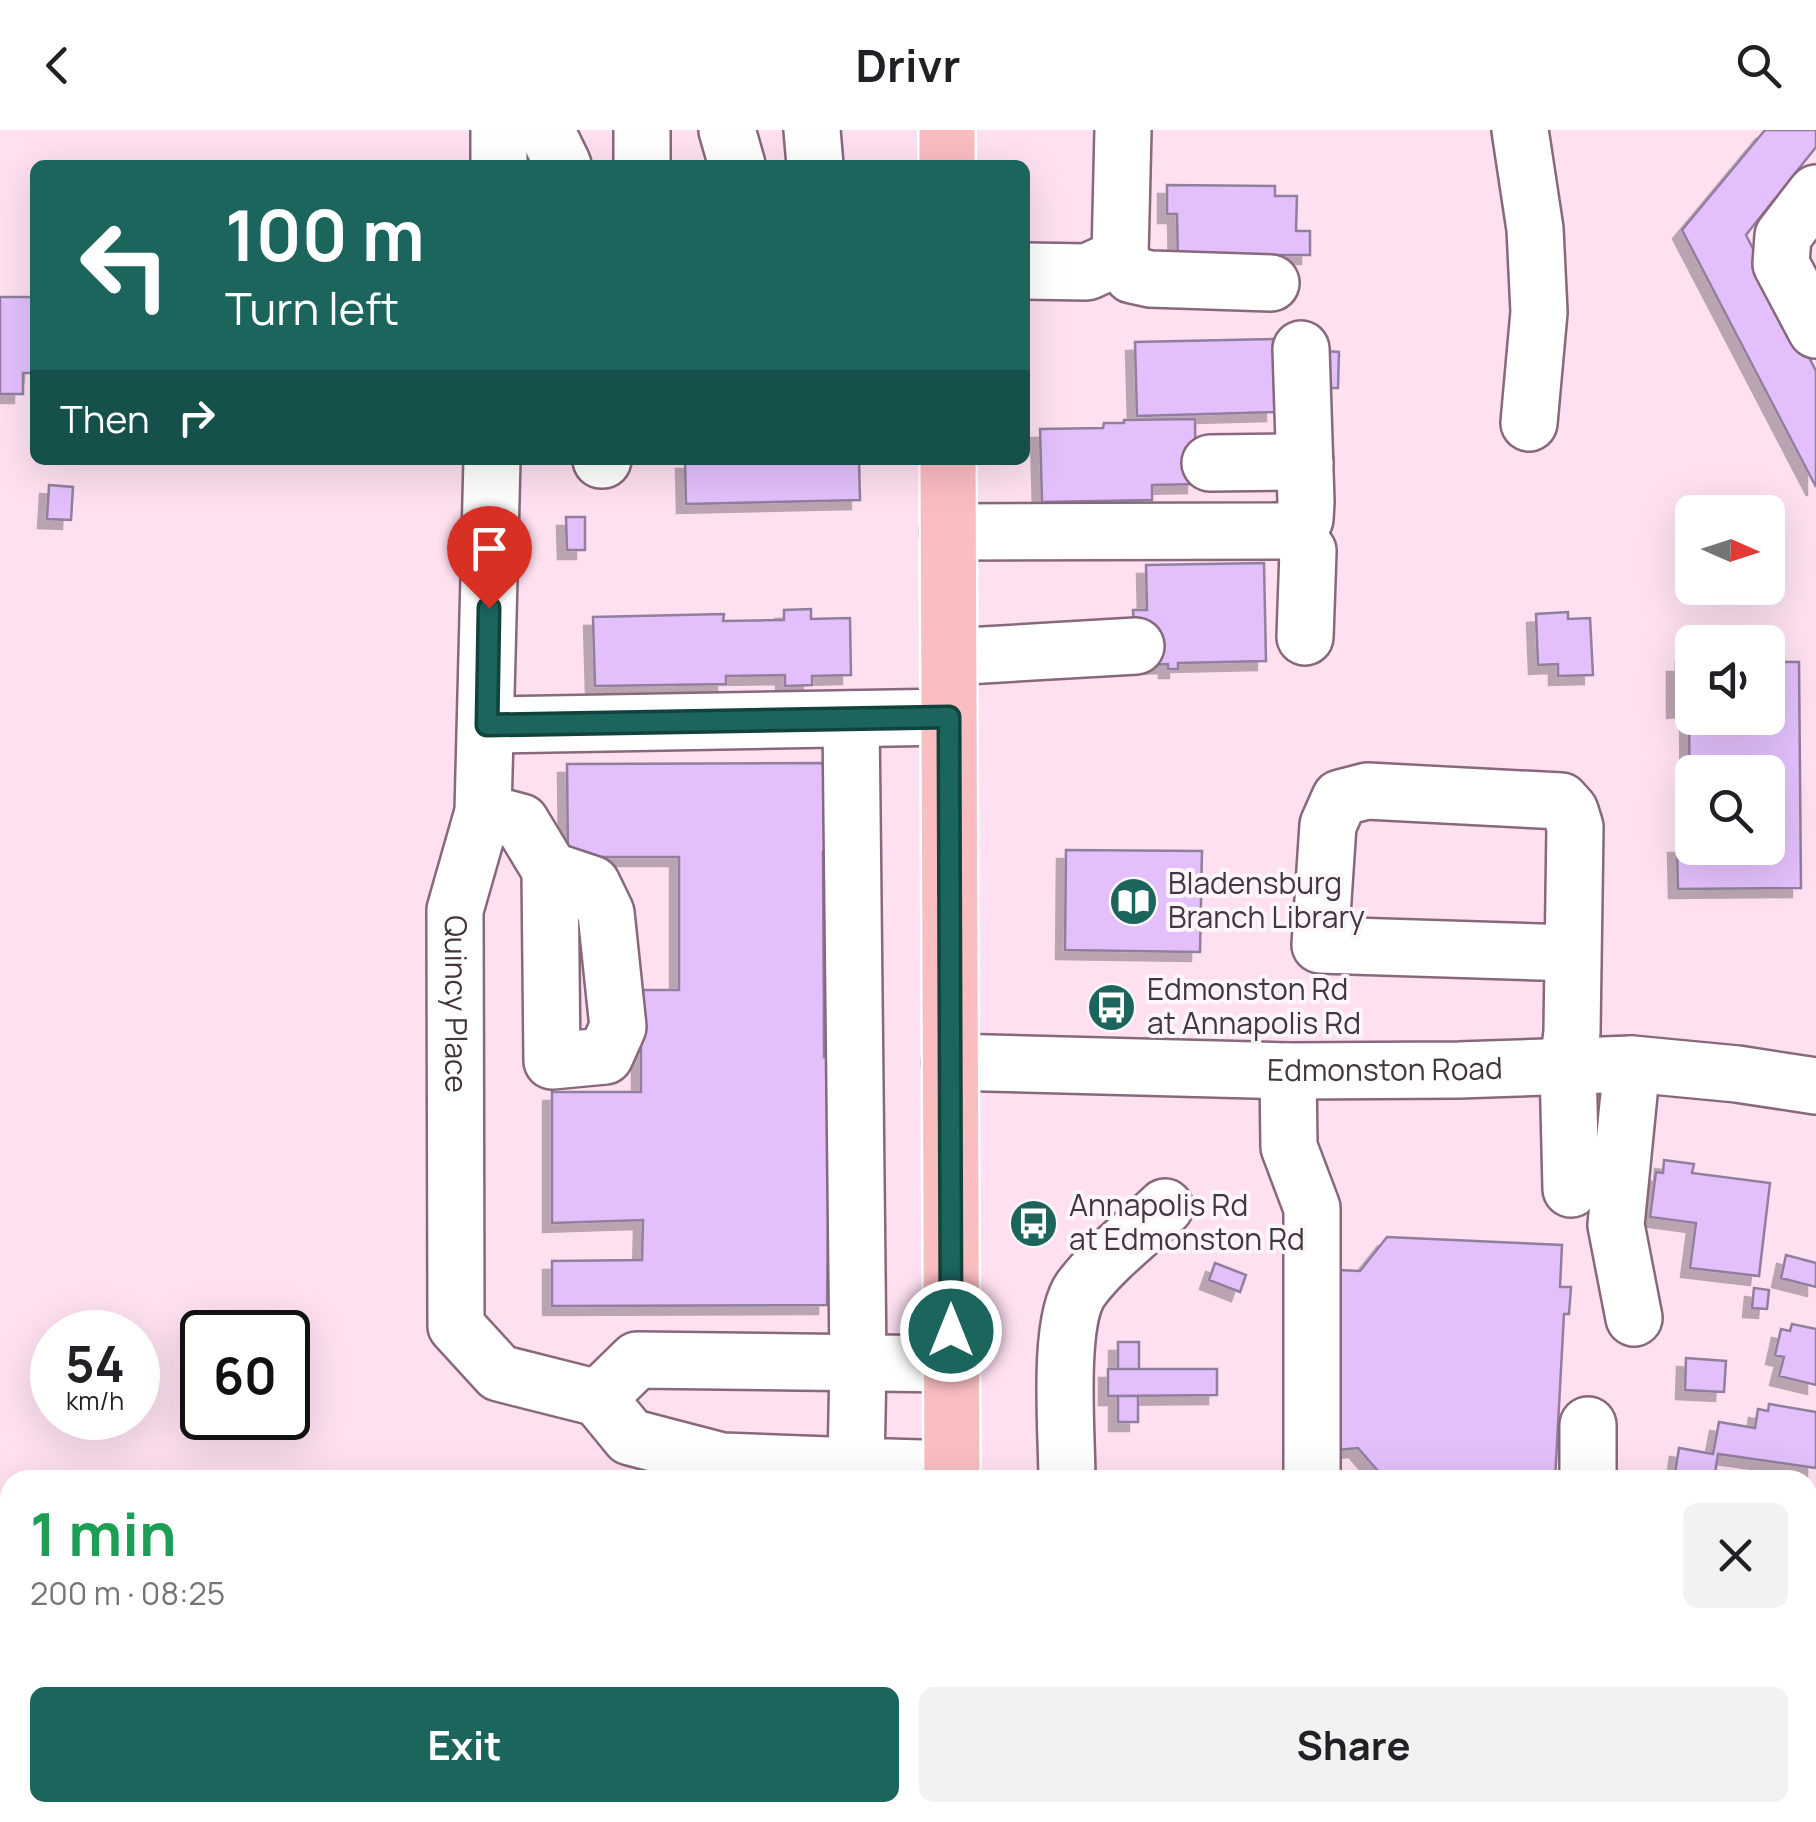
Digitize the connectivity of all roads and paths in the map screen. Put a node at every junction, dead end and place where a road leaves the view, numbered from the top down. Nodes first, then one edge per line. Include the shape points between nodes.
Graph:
1 (499, 130) edge
2 (546, 130) edge
3 (642, 130) edge
4 (727, 130) edge
5 (812, 130) edge
6 (947, 130) edge
7 (1124, 130) edge
8 (1520, 130) edge
9 (498, 160) edge
10 (561, 160) edge
11 (642, 160) edge
12 (736, 160) edge
13 (814, 160) edge
14 (948, 160) edge
15 (1816, 192) edge
16 (1120, 258) junction
17 (1030, 271) edge
18 (1271, 283) dead end
19 (1816, 330) edge
20 (1302, 350) dead end
21 (1529, 423) dead end
22 (1305, 462) junction
23 (1210, 463) dead end
24 (492, 465) edge
25 (948, 465) edge
26 (1294, 531) junction
27 (948, 532) junction
28 (1305, 638) dead end
29 (1136, 646) dead end
30 (949, 658) junction
31 (949, 717) junction
32 (851, 719) junction
33 (487, 725) junction
34 (483, 812) junction
35 (550, 870) dead end
36 (1571, 953) junction
37 (950, 1062) junction
38 (1632, 1064) junction
39 (1568, 1066) junction
40 (1288, 1071) junction
41 (1816, 1086) edge
42 (1571, 1189) dead end
43 (1165, 1207) dead end
44 (1634, 1318) dead end
45 (858, 1364) junction
46 (951, 1364) junction
47 (598, 1398) junction
48 (1588, 1426) dead end
49 (856, 1466) junction
50 (904, 1470) edge
51 (952, 1470) edge
52 (1067, 1470) edge
53 (1312, 1470) edge
54 (1588, 1470) edge

1 - 9 street
2 - 10 street
3 - 11 street
4 - 12 street
5 - 13 street
6 - 14 main road
7 - 16 street
8 - 21 street via 1539,312
15 - 19 street via 1783,236 1781,264
16 - 17 street via 1088,272
16 - 18 street via 1132,275 1150,279
20 - 22 street
22 - 23 street
22 - 26 street via 1304,520
24 - 33 street, Quincy Place
25 - 27 main road
26 - 27 street
26 - 28 street via 1308,551
27 - 30 main road
29 - 30 street
30 - 31 main road
31 - 32 street
31 - 37 main road
32 - 33 street
32 - 45 street
33 - 34 street, Quincy Place
34 - 35 street via 521,822
34 - 47 street, Quincy Place via 455,910 456,1326 499,1373
36 - 36 street via 1575,826 1561,801 1367,791 1340,798 1328,825 1320,946
36 - 39 street
37 - 40 street, Edmonston Road
37 - 46 main road
38 - 39 street, Edmonston Road
38 - 41 street, Edmonston Road
38 - 44 street via 1616,1225
39 - 40 street, Edmonston Road
39 - 42 street
40 - 53 street via 1289,1147 1312,1208
43 - 52 street via 1092,1276 1073,1307
45 - 46 street
45 - 47 street via 636,1360
45 - 49 street
46 - 51 main road
47 - 49 street via 630,1437 722,1462
48 - 54 street
49 - 50 street

